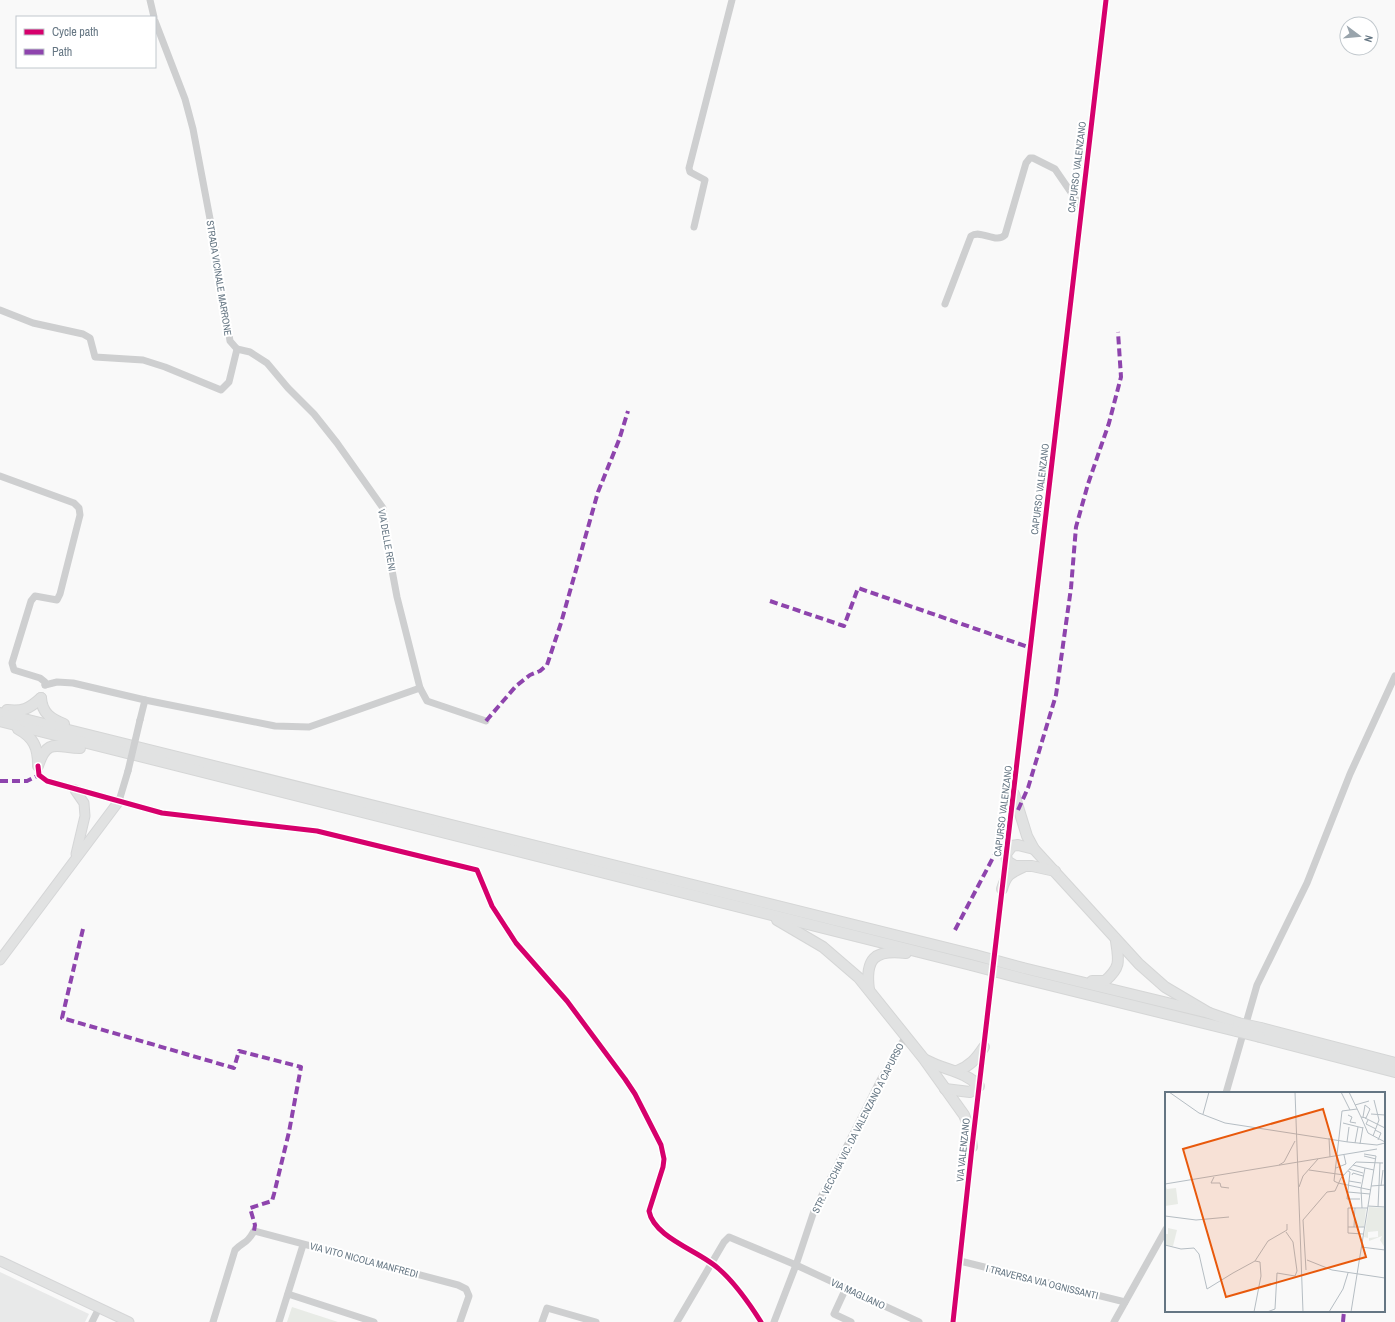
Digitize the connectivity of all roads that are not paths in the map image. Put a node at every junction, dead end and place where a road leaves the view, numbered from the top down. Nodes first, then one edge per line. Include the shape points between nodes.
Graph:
1 (150, 0) edge
2 (732, 0) edge
3 (1106, 0) edge
4 (154, 16) edge
5 (156, 24) edge
6 (1081, 207) junction
7 (694, 227) dead end
8 (945, 304) dead end
9 (0, 310) edge
10 (237, 349) junction
11 (0, 476) edge
12 (1395, 676) edge
13 (44, 685) junction
14 (420, 688) junction
15 (40, 698) junction
16 (145, 700) junction
17 (0, 709) edge
18 (0, 713) edge
19 (486, 720) dead end
20 (5, 723) edge
21 (89, 735) junction
22 (104, 748) junction
23 (38, 766) junction
24 (75, 790) junction
25 (1014, 794) junction
26 (119, 801) junction
27 (1034, 849) junction
28 (1006, 854) junction
29 (75, 859) junction
30 (1023, 867) junction
31 (1055, 871) junction
32 (1002, 889) junction
33 (765, 913) junction
34 (1116, 941) junction
35 (949, 959) junction
36 (0, 960) edge
37 (973, 960) junction
38 (1033, 971) junction
39 (1022, 973) junction
40 (992, 981) joint
41 (869, 990) junction
42 (1210, 1013) junction
43 (1237, 1027) junction
44 (1261, 1032) junction
45 (906, 1036) junction
46 (984, 1047) junction
47 (924, 1059) junction
48 (1395, 1063) edge
49 (957, 1071) junction
50 (1395, 1072) edge
51 (979, 1086) junction
52 (945, 1089) junction
53 (1226, 1092) edge
54 (972, 1147) junction
55 (1165, 1231) edge
56 (303, 1245) junction
57 (0, 1261) edge
58 (960, 1261) junction
59 (712, 1263) junction
60 (796, 1265) junction
61 (846, 1288) junction
62 (288, 1294) junction
63 (1125, 1302) junction
64 (99, 1308) junction
65 (92, 1322) edge
66 (129, 1322) edge
67 (213, 1322) edge
68 (279, 1322) edge
69 (374, 1322) edge
70 (460, 1322) edge
71 (542, 1322) edge
72 (596, 1322) edge
73 (677, 1322) edge
74 (761, 1322) edge
75 (774, 1322) edge
76 (851, 1322) edge
77 (919, 1322) edge
78 (953, 1322) edge
79 (1114, 1322) edge

1 - 4 street
2 - 7 street via 689,168 690,172 705,180
3 - 6 street, CAPURSO VALENZANO
5 - 10 street, STRADA VICINALE MARRONE via 186,100 214,240 230,341
6 - 8 street via 1055,169 1030,158 1026,162 1005,235 999,238 976,233 971,236
6 - 25 street, CAPURSO VALENZANO
9 - 10 street, STRADA VICINALE MARRONE via 33,323 83,334 90,338 95,358 143,360 165,366 221,390 229,382
10 - 14 street, VIA DELLE RENI via 250,352 267,364 314,414 383,508 396,597
11 - 13 street via 74,503 79,508 80,515 60,594 57,600 35,596 12,664 14,670 40,678
12 - 53 street via 1350,774 1307,883 1257,985
13 - 15 street
13 - 16 street via 57,682 73,683
14 - 16 street via 309,727 275,726
14 - 19 street, VIA DELLE RENI via 427,701
15 - 17 highway via 26,710
15 - 21 highway via 48,716 84,730
16 - 26 street, bridge
18 - 21 highway
20 - 22 highway
20 - 23 highway via 25,732 33,741
21 - 37 highway
22 - 23 highway via 55,745 48,748
22 - 33 highway
23 - 24 street via 39,775 47,781
24 - 26 street
24 - 29 main road via 84,804 85,816
25 - 27 highway via 1027,836
25 - 28 street, CAPURSO VALENZANO
26 - 29 main road
26 - 59 street via 162,813 317,831 477,870 492,906 516,943 567,1001 625,1079 661,1145 664,1160 649,1211 651,1219 665,1233
27 - 28 highway via 1012,846
27 - 31 highway
28 - 30 highway via 1007,861
28 - 32 street, CAPURSO VALENZANO
29 - 36 main road
30 - 31 highway via 1032,866
30 - 32 highway via 1005,878
31 - 34 highway
32 - 40 street, CAPURSO VALENZANO
33 - 35 highway
33 - 41 highway via 828,951 847,966
34 - 38 highway via 1119,962 1114,973 1105,981
34 - 42 highway via 1166,987
35 - 37 highway
35 - 41 highway via 903,953 882,953 874,956 867,975
37 - 39 highway, bridge
38 - 39 highway
38 - 42 highway
39 - 43 highway
40 - 46 street, VIA VALENZANO
41 - 45 highway
42 - 43 highway
43 - 44 highway, bridge
44 - 48 highway
44 - 50 highway
45 - 47 highway
45 - 60 street, STR. VECCHIA VIC. DA VALENZANO A CAPURSO via 880,1080 814,1210
46 - 49 highway via 967,1067
46 - 51 street, VIA VALENZANO
47 - 49 highway via 946,1070
47 - 52 highway
49 - 51 highway
51 - 52 highway via 970,1092
51 - 54 street, VIA VALENZANO
52 - 54 highway via 964,1115
54 - 58 street, VIA VALENZANO
55 - 63 street
56 - 62 street
56 - 67 street, VIA VITO NICOLA MANFREDI via 254,1231 249,1241 240,1244 235,1250
56 - 70 street, VIA VITO NICOLA MANFREDI via 458,1285 466,1289 469,1296
57 - 64 main road
58 - 63 street, I TRAVERSA VIA OGNISSANTI
58 - 78 street, VIA VALENZANO
59 - 60 street, VIA MAGLIANO via 729,1237
59 - 73 street
59 - 74 street via 747,1300
60 - 61 street, VIA MAGLIANO
60 - 75 street, STR. VECCHIA VIC. DA VALENZANO A CAPURSO
61 - 76 street via 834,1314
61 - 77 street, VIA MAGLIANO
62 - 68 street
62 - 69 street
63 - 79 street
64 - 65 street
64 - 66 main road
71 - 72 street via 547,1308

